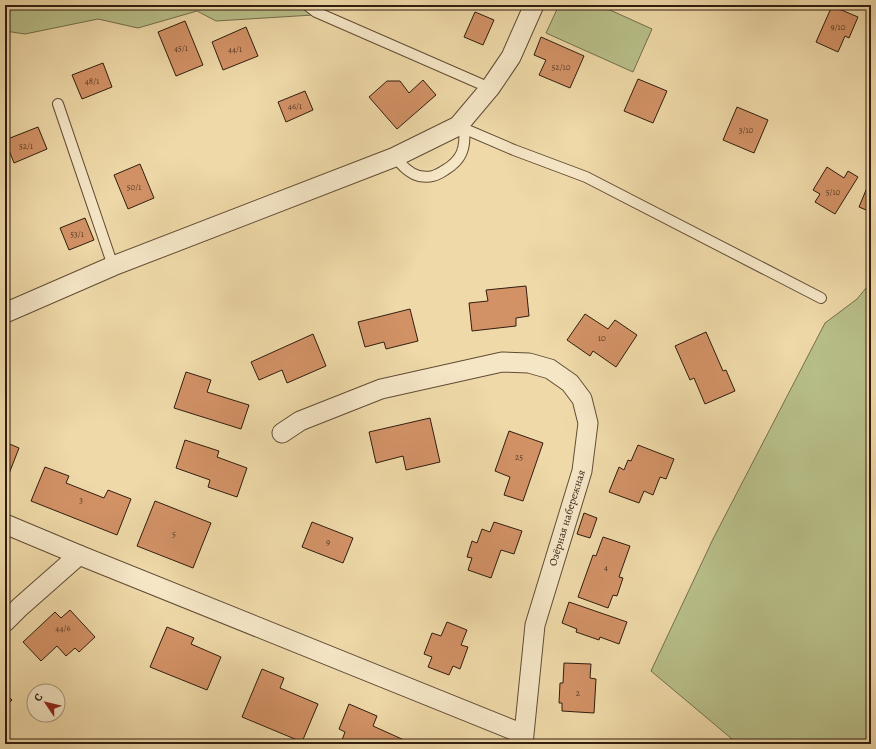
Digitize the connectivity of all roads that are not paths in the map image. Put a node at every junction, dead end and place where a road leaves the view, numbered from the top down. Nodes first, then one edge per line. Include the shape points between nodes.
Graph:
1 (308, 5) edge
2 (534, 5) edge
3 (490, 88) junction
4 (58, 104) dead end
5 (461, 125) junction
6 (395, 157) junction
7 (113, 266) junction
8 (821, 298) dead end
9 (5, 313) edge
10 (282, 433) dead end
11 (5, 524) edge
12 (79, 555) junction
13 (5, 622) edge
14 (523, 739) edge

1 - 3 lane via 316,12
2 - 3 street via 511,57
3 - 5 street
4 - 7 lane
5 - 6 street
5 - 6 lane via 465,139 462,154 454,164 435,177 418,176 404,168
5 - 8 lane via 514,150 586,177
6 - 7 street
7 - 9 street
10 - 14 street, Озёрная набережная via 300,421 381,389 502,362 529,363 550,369 570,383 582,399 588,423 582,471 534,625
11 - 12 street
12 - 13 street
12 - 14 street

